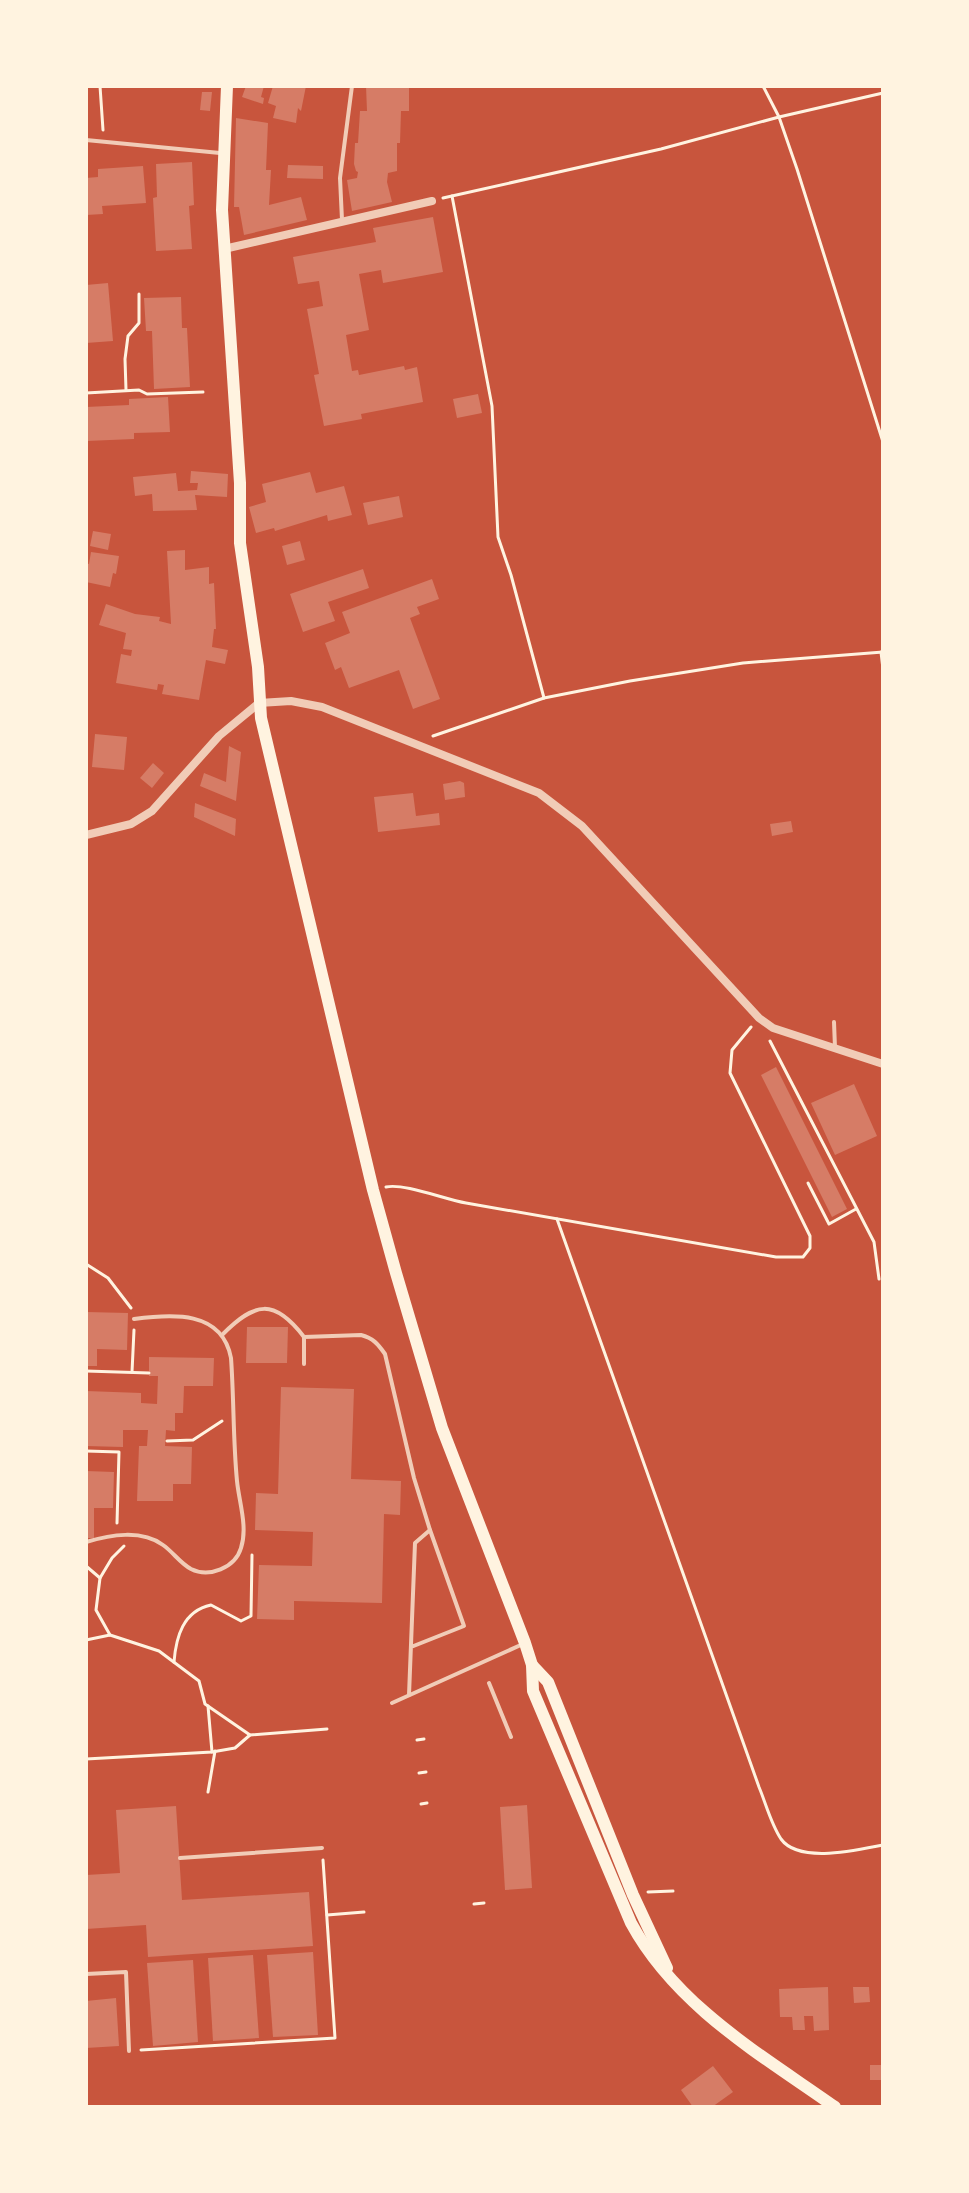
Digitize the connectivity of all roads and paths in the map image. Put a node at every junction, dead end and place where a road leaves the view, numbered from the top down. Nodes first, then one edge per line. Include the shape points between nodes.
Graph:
1 (100, 86) edge
2 (227, 86) edge
3 (352, 86) edge
4 (763, 86) edge
5 (883, 93) edge
6 (779, 117) junction
7 (86, 140) edge
8 (103, 141) junction
9 (223, 154) junction
10 (452, 196) junction
11 (432, 201) joint
12 (342, 223) junction
13 (224, 249) junction
14 (139, 294) dead end
15 (126, 390) junction
16 (203, 392) dead end
17 (86, 393) edge
18 (883, 442) edge
19 (882, 652) edge
20 (883, 669) edge
21 (544, 698) junction
22 (259, 703) junction
23 (415, 743) junction
24 (86, 835) edge
25 (759, 1018) junction
26 (834, 1022) dead end
27 (773, 1028) junction
28 (835, 1048) junction
29 (883, 1064) edge
30 (808, 1183) dead end
31 (373, 1190) junction
32 (857, 1208) junction
33 (557, 1219) junction
34 (86, 1264) edge
35 (879, 1279) dead end
36 (134, 1319) junction
37 (222, 1334) junction
38 (304, 1337) junction
39 (304, 1364) dead end
40 (86, 1371) edge
41 (132, 1372) junction
42 (149, 1373) dead end
43 (233, 1413) junction
44 (167, 1441) dead end
45 (86, 1451) edge
46 (430, 1530) junction
47 (117, 1535) junction
48 (135, 1536) junction
49 (86, 1542) edge
50 (242, 1546) junction
51 (86, 1566) edge
52 (100, 1578) junction
53 (110, 1635) junction
54 (86, 1640) edge
55 (525, 1643) junction
56 (411, 1647) junction
57 (174, 1662) junction
58 (532, 1665) junction
59 (489, 1683) dead end
60 (409, 1695) junction
61 (392, 1703) dead end
62 (208, 1706) junction
63 (327, 1729) dead end
64 (250, 1735) junction
65 (511, 1737) dead end
66 (424, 1739) dead end
67 (417, 1740) dead end
68 (213, 1752) junction
69 (86, 1759) edge
70 (426, 1772) dead end
71 (419, 1773) dead end
72 (208, 1792) dead end
73 (427, 1803) dead end
74 (421, 1804) dead end
75 (883, 1845) edge
76 (322, 1848) joint
77 (180, 1858) dead end
78 (673, 1891) dead end
79 (633, 1895) junction
80 (484, 1903) dead end
81 (474, 1904) dead end
82 (364, 1912) dead end
83 (327, 1915) junction
84 (86, 1974) edge
85 (669, 1975) junction
86 (129, 2051) joint
87 (835, 2107) edge

1 - 8 path
2 - 9 main road
3 - 12 lane via 340,178
4 - 6 path
5 - 6 path
6 - 10 path
6 - 18 path
7 - 8 lane
8 - 9 lane
9 - 13 main road
10 - 11 path
10 - 21 path via 492,406 498,537
11 - 12 street
12 - 13 street
13 - 22 main road via 240,543
14 - 15 path via 139,323 128,336
15 - 16 path
15 - 17 path
19 - 20 path
19 - 21 path via 743,663
21 - 23 path
22 - 23 street via 291,701 322,707
22 - 24 street via 219,736 152,811 131,824
22 - 31 main road
23 - 25 street via 539,793 582,826
25 - 27 street
25 - 33 path via 736,1042 730,1073 810,1236 808,1253 798,1259 776,1257
26 - 28 lane
27 - 28 street
27 - 32 path via 769,1037
28 - 29 street
30 - 32 path via 829,1224
31 - 33 path via 397,1184 439,1198
31 - 55 main road via 442,1428
32 - 35 path via 877,1250
33 - 75 path via 777,1832 792,1849 809,1853
34 - 36 path via 114,1284
36 - 37 lane via 185,1316
36 - 41 path
37 - 38 lane via 244,1314 263,1309 282,1313
37 - 43 lane via 231,1358
38 - 39 lane
38 - 46 lane via 361,1335 370,1337 385,1354
40 - 41 path
41 - 42 path
43 - 44 path via 193,1440
43 - 50 lane
45 - 47 path via 119,1452
46 - 56 lane via 415,1543
46 - 56 lane via 464,1626
47 - 48 lane
47 - 49 lane
48 - 50 lane via 158,1542 199,1572 222,1569
48 - 52 path
50 - 57 path via 252,1555 251,1616 241,1621 219,1607 205,1606 183,1624
51 - 52 path
52 - 53 path via 96,1610
53 - 54 path
53 - 57 path via 159,1651
55 - 58 main road
55 - 60 lane
56 - 60 lane
57 - 62 path via 199,1681
58 - 79 main road via 548,1682
58 - 85 main road via 533,1691 622,1905 646,1950
59 - 65 lane
60 - 61 lane
62 - 64 path
62 - 68 path
63 - 64 path
64 - 68 path via 235,1748
66 - 67 path
68 - 69 path
68 - 72 path
70 - 71 path
73 - 74 path
76 - 77 lane
76 - 83 path
78 - 79 path
79 - 85 main road
80 - 81 path
82 - 83 path
83 - 86 path via 335,2038
84 - 86 lane via 126,1972
85 - 87 main road via 723,2029

